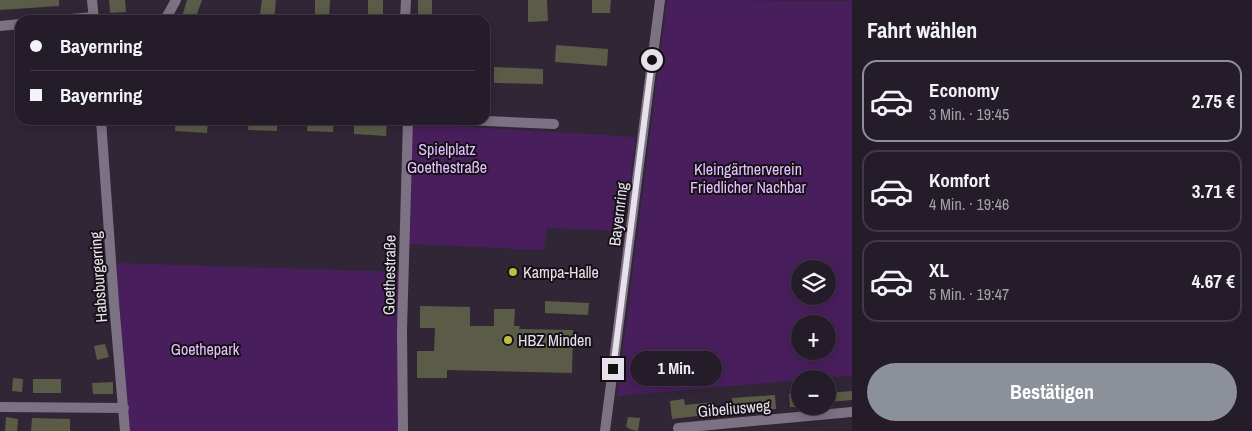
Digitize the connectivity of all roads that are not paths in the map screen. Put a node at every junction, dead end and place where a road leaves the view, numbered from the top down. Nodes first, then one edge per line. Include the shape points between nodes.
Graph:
1 (92, 0) edge
2 (176, 0) edge
3 (406, 0) edge
4 (660, 0) edge
5 (93, 15) edge
6 (168, 15) edge
7 (405, 15) edge
8 (15, 24) edge
9 (0, 26) edge
10 (490, 121) edge
11 (554, 124) dead end
12 (101, 125) edge
13 (408, 125) edge
14 (0, 407) edge
15 (124, 408) junction
16 (852, 412) edge
17 (678, 428) dead end
18 (126, 431) edge
19 (403, 431) edge
20 (605, 431) edge

1 - 5 street
2 - 6 street
3 - 7 street
4 - 20 street, Bayernring
8 - 9 street
10 - 11 street
12 - 15 street, Habsburgerring
13 - 19 street, Goethestraße via 402,330
14 - 15 street
15 - 18 street, Habsburgerring
16 - 17 street, Gibeliusweg

